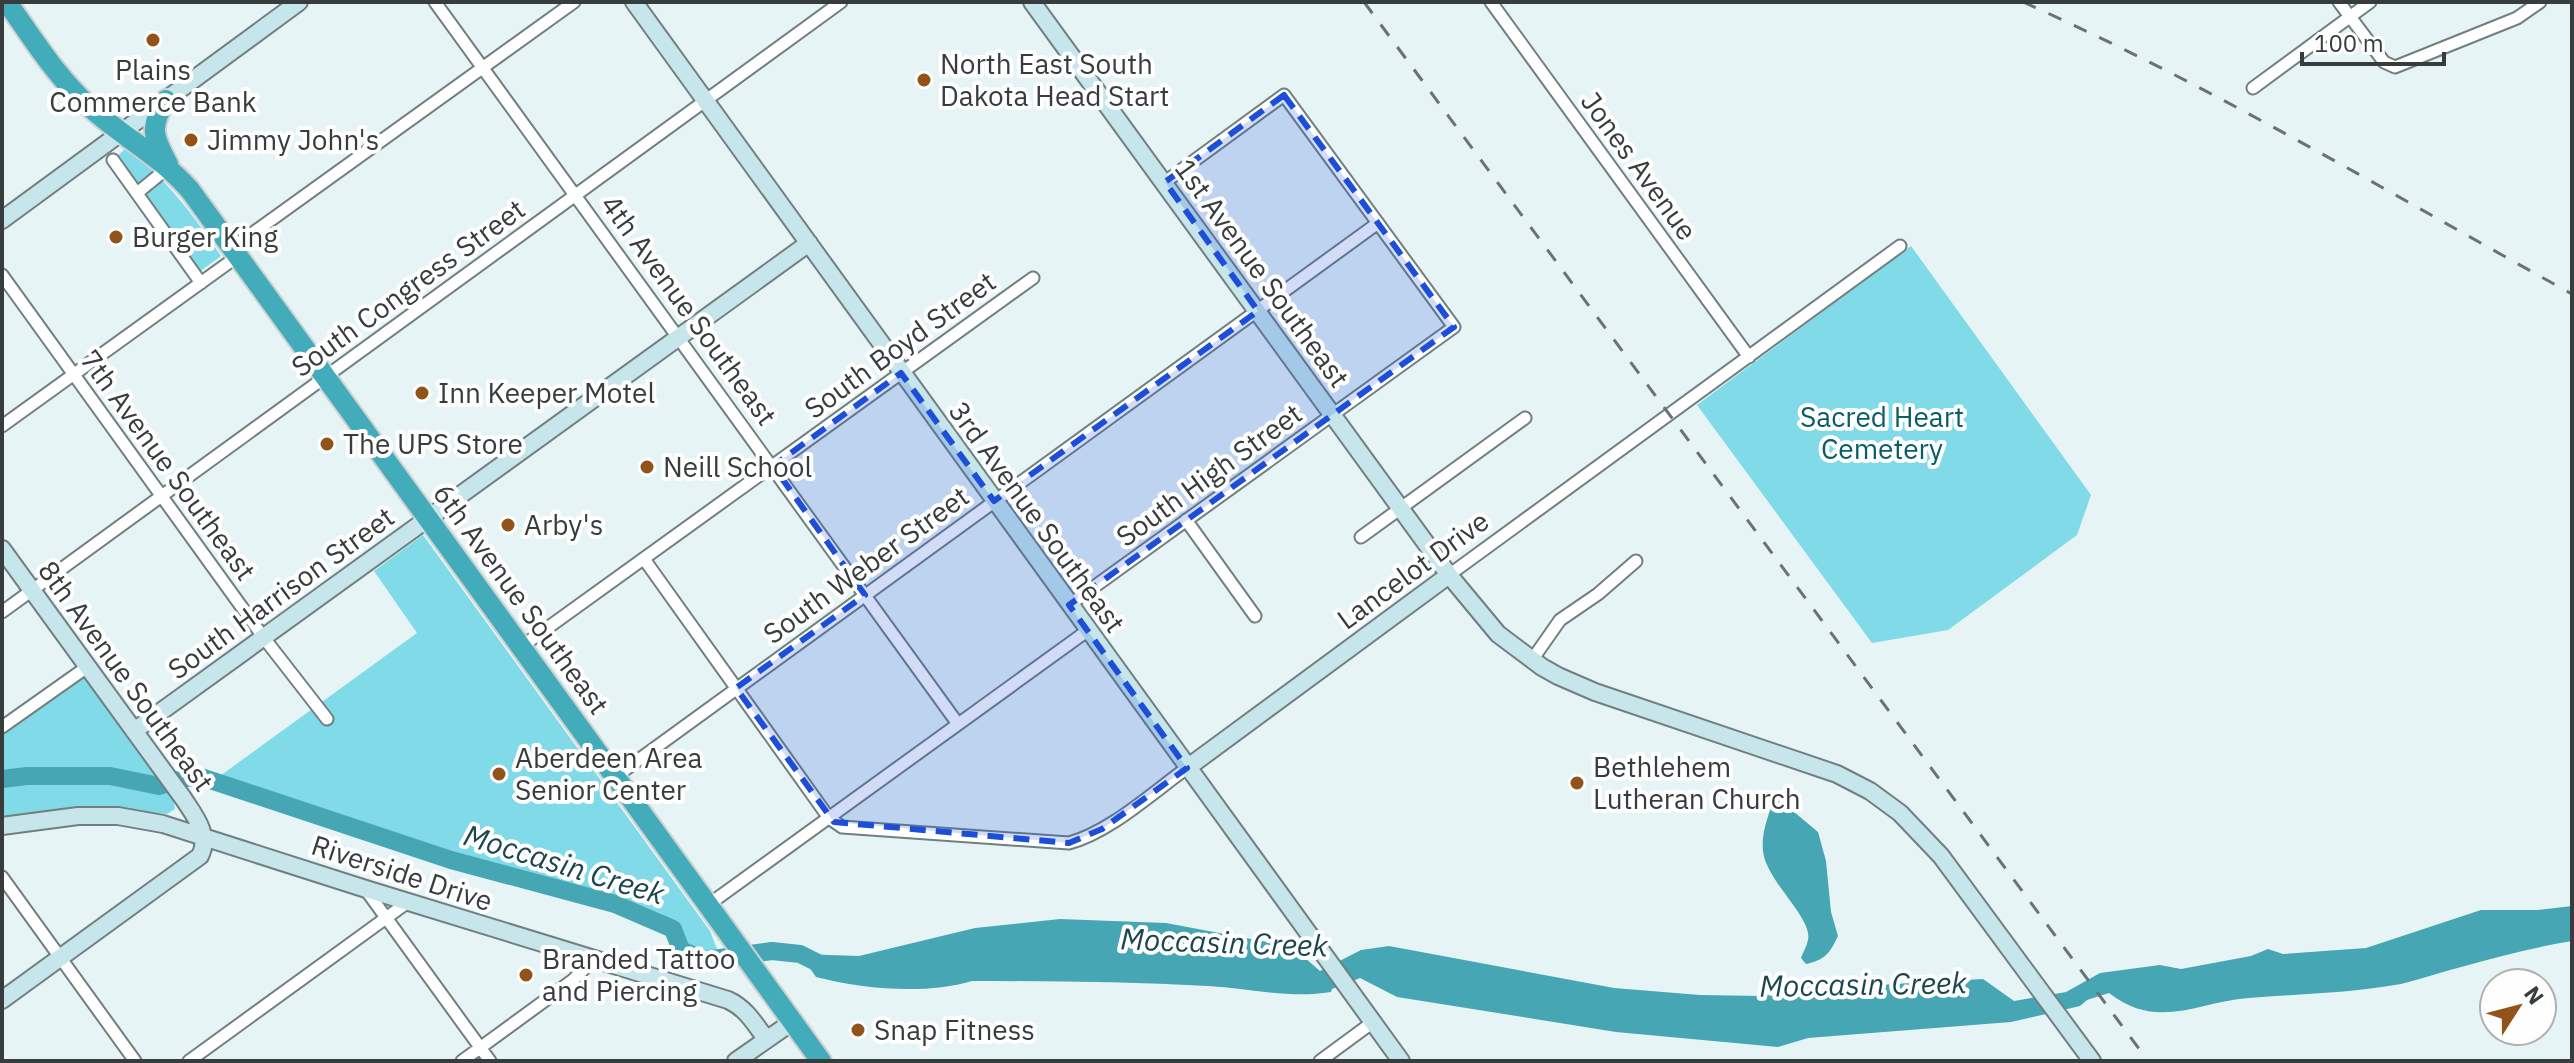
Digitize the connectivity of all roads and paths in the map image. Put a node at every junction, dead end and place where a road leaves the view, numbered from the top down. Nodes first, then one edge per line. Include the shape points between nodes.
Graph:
1 (299, 2) edge
2 (435, 2) edge
3 (574, 2) edge
4 (634, 2) edge
5 (841, 2) edge
6 (1032, 2) edge
7 (1491, 2) edge
8 (2339, 2) edge
9 (2370, 2) edge
10 (2540, 2) edge
11 (6, 7) edge
12 (2350, 17) junction
13 (484, 68) junction
14 (2253, 88) dead end
15 (166, 100) junction
16 (706, 102) junction
17 (121, 132) junction
18 (113, 160) dead end
19 (170, 167) junction
20 (1165, 182) junction
21 (137, 193) junction
22 (576, 196) junction
23 (2, 220) edge
24 (1378, 223) junction
25 (809, 243) junction
26 (1900, 246) dead end
27 (235, 252) junction
28 (2, 275) edge
29 (1033, 278) dead end
30 (201, 283) junction
31 (1258, 311) junction
32 (679, 337) junction
33 (1749, 357) junction
34 (901, 373) junction
35 (73, 374) junction
36 (326, 378) junction
37 (1333, 415) junction
38 (1525, 418) dead end
39 (2, 426) edge
40 (773, 466) junction
41 (161, 496) junction
42 (994, 501) junction
43 (1401, 508) junction
44 (428, 519) junction
45 (1186, 520) junction
46 (1361, 537) dead end
47 (2, 549) edge
48 (644, 559) junction
49 (1636, 561) dead end
50 (1449, 575) junction
51 (31, 590) junction
52 (865, 595) junction
53 (1069, 605) junction
54 (2, 612) edge
55 (1255, 616) dead end
56 (1087, 631) junction
57 (264, 638) junction
58 (521, 647) junction
59 (1532, 660) junction
60 (87, 667) junction
61 (736, 688) junction
62 (327, 719) dead end
63 (958, 724) junction
64 (2, 727) edge
65 (134, 731) junction
66 (1187, 768) junction
67 (615, 777) junction
68 (829, 818) junction
69 (2, 826) edge
70 (204, 836) junction
71 (2, 877) edge
72 (366, 889) junction
73 (408, 902) junction
74 (708, 905) junction
75 (387, 918) junction
76 (61, 958) junction
77 (593, 960) junction
78 (2, 1000) edge
79 (792, 1022) junction
80 (1373, 1022) junction
81 (766, 1039) junction
82 (480, 1048) junction
83 (135, 1061) edge
84 (189, 1061) edge
85 (462, 1061) edge
86 (490, 1061) edge
87 (736, 1061) edge
88 (821, 1061) edge
89 (1320, 1061) edge
90 (1401, 1061) edge
91 (2092, 1061) edge

1 - 15 street
2 - 13 street, 4th Avenue Southeast
3 - 13 street
4 - 16 street, 3rd Avenue Southeast
5 - 16 street, South Congress Street
6 - 20 street, 1st Avenue Southeast
7 - 33 street, Jones Avenue
8 - 12 street
9 - 12 street
10 - 12 street via 2517,18 2395,67 2384,62
11 - 17 highway, 6th Avenue Southeast via 67,84
12 - 14 street
13 - 22 street, 4th Avenue Southeast
13 - 27 street
15 - 17 street
15 - 19 highway via 154,129
16 - 22 street, South Congress Street
16 - 25 street, 3rd Avenue Southeast
17 - 19 highway, 6th Avenue Southeast
17 - 23 street
18 - 21 street
19 - 21 street
19 - 27 highway, 6th Avenue Southeast
20 - 24 street via 1284,95
20 - 31 street, 1st Avenue Southeast
21 - 30 street
22 - 32 street, 4th Avenue Southeast
22 - 36 street, South Congress Street
24 - 31 street, South Weber Street
24 - 37 street, South High Street via 1454,327
25 - 32 street, South Harrison Street
25 - 34 street, 3rd Avenue Southeast
26 - 33 street, Lancelot Drive
27 - 30 street
27 - 36 highway, 6th Avenue Southeast
28 - 35 street, 7th Avenue Southeast
29 - 34 street, South Boyd Street
30 - 35 street
31 - 37 street, 1st Avenue Southeast
31 - 42 street, South Weber Street
32 - 40 street, 4th Avenue Southeast
32 - 44 street, South Harrison Street
33 - 50 street, Lancelot Drive
34 - 40 street, South Boyd Street
34 - 42 street, 3rd Avenue Southeast
35 - 39 street
35 - 41 street, 7th Avenue Southeast
36 - 41 street, South Congress Street
36 - 44 highway, 6th Avenue Southeast
37 - 43 street, 1st Avenue Southeast
37 - 45 street, South High Street
38 - 43 street
40 - 48 street, South Boyd Street
40 - 52 street, 4th Avenue Southeast
41 - 51 street, South Congress Street
41 - 57 street, 7th Avenue Southeast
42 - 52 street, South Weber Street
42 - 53 street, 3rd Avenue Southeast
43 - 46 street
43 - 50 street, 1st Avenue Southeast
44 - 57 street, South Harrison Street
44 - 58 highway, 6th Avenue Southeast
45 - 53 street, South High Street
45 - 55 street
47 - 51 street, 8th Avenue Southeast
48 - 58 street, South Boyd Street
48 - 61 street
49 - 59 street via 1560,620
50 - 59 street, 1st Avenue Southeast via 1498,634
50 - 66 street, Lancelot Drive
51 - 54 street, South Congress Street
51 - 60 street, 8th Avenue Southeast
52 - 61 street, South Weber Street
52 - 63 street, 4th Avenue Southeast
53 - 56 street, 3rd Avenue Southeast
56 - 63 street
56 - 66 street, 3rd Avenue Southeast
57 - 62 street, 7th Avenue Southeast
57 - 65 street, South Harrison Street
58 - 67 highway, 6th Avenue Southeast
59 - 91 street, 1st Avenue Southeast via 1595,692 1814,766 1870,791 1941,856
60 - 64 street
60 - 65 street, 8th Avenue Southeast
61 - 67 street, South Weber Street
61 - 68 street
63 - 68 street
65 - 70 street, 8th Avenue Southeast
66 - 68 street via 1102,829 1069,843 852,829
66 - 80 street, 3rd Avenue Southeast
67 - 74 highway, 6th Avenue Southeast
68 - 74 street
69 - 70 street, Riverside Drive via 118,816
70 - 72 street, Riverside Drive
70 - 76 street via 200,856
71 - 76 street
72 - 73 street, Riverside Drive
72 - 75 street
73 - 75 street
73 - 77 street, Riverside Drive
74 - 79 highway, 6th Avenue Southeast
75 - 82 street
75 - 84 street
76 - 78 street
76 - 83 street
77 - 81 street, Riverside Drive via 737,1004
77 - 82 street
79 - 81 street
79 - 88 highway, 6th Avenue Southeast
80 - 89 street
80 - 90 street, 3rd Avenue Southeast
81 - 87 street
82 - 85 street
82 - 86 street

